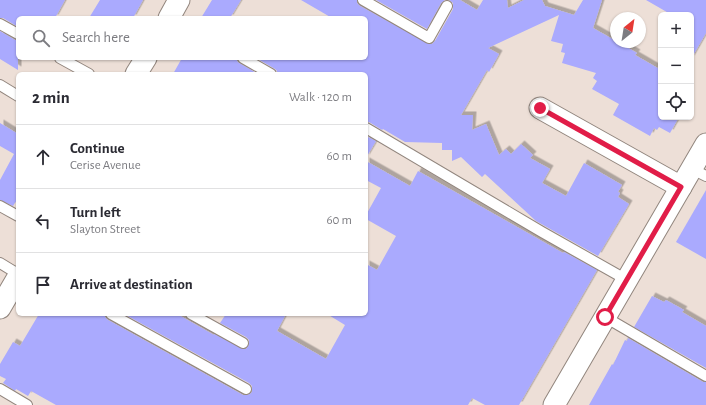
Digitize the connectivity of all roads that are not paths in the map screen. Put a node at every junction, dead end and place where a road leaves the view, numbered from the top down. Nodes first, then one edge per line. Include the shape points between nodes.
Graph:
1 (363, 0) edge
2 (447, 6) dead end
3 (0, 24) edge
4 (16, 33) edge
5 (64, 60) edge
6 (145, 60) edge
7 (246, 60) edge
8 (85, 72) edge
9 (137, 72) edge
10 (268, 72) edge
11 (0, 86) edge
12 (16, 95) edge
13 (540, 108) dead end
14 (368, 129) edge
15 (706, 144) edge
16 (699, 172) edge
17 (681, 187) junction
18 (0, 206) edge
19 (16, 215) edge
20 (0, 263) edge
21 (16, 273) edge
22 (16, 280) edge
23 (627, 280) junction
24 (0, 308) edge
25 (115, 316) edge
26 (194, 316) edge
27 (605, 317) junction
28 (243, 344) dead end
29 (706, 376) edge
30 (0, 389) edge
31 (246, 389) dead end
32 (27, 405) edge
33 (554, 405) edge

1 - 2 lane via 429,38
3 - 4 lane
5 - 8 lane
6 - 9 street
7 - 10 lane
11 - 12 lane
13 - 17 street
14 - 23 lane
15 - 16 street
16 - 17 street
17 - 23 street
18 - 19 lane
20 - 21 lane
22 - 24 street
23 - 27 street
25 - 31 lane
26 - 28 lane
27 - 29 lane
27 - 33 street
30 - 32 lane

